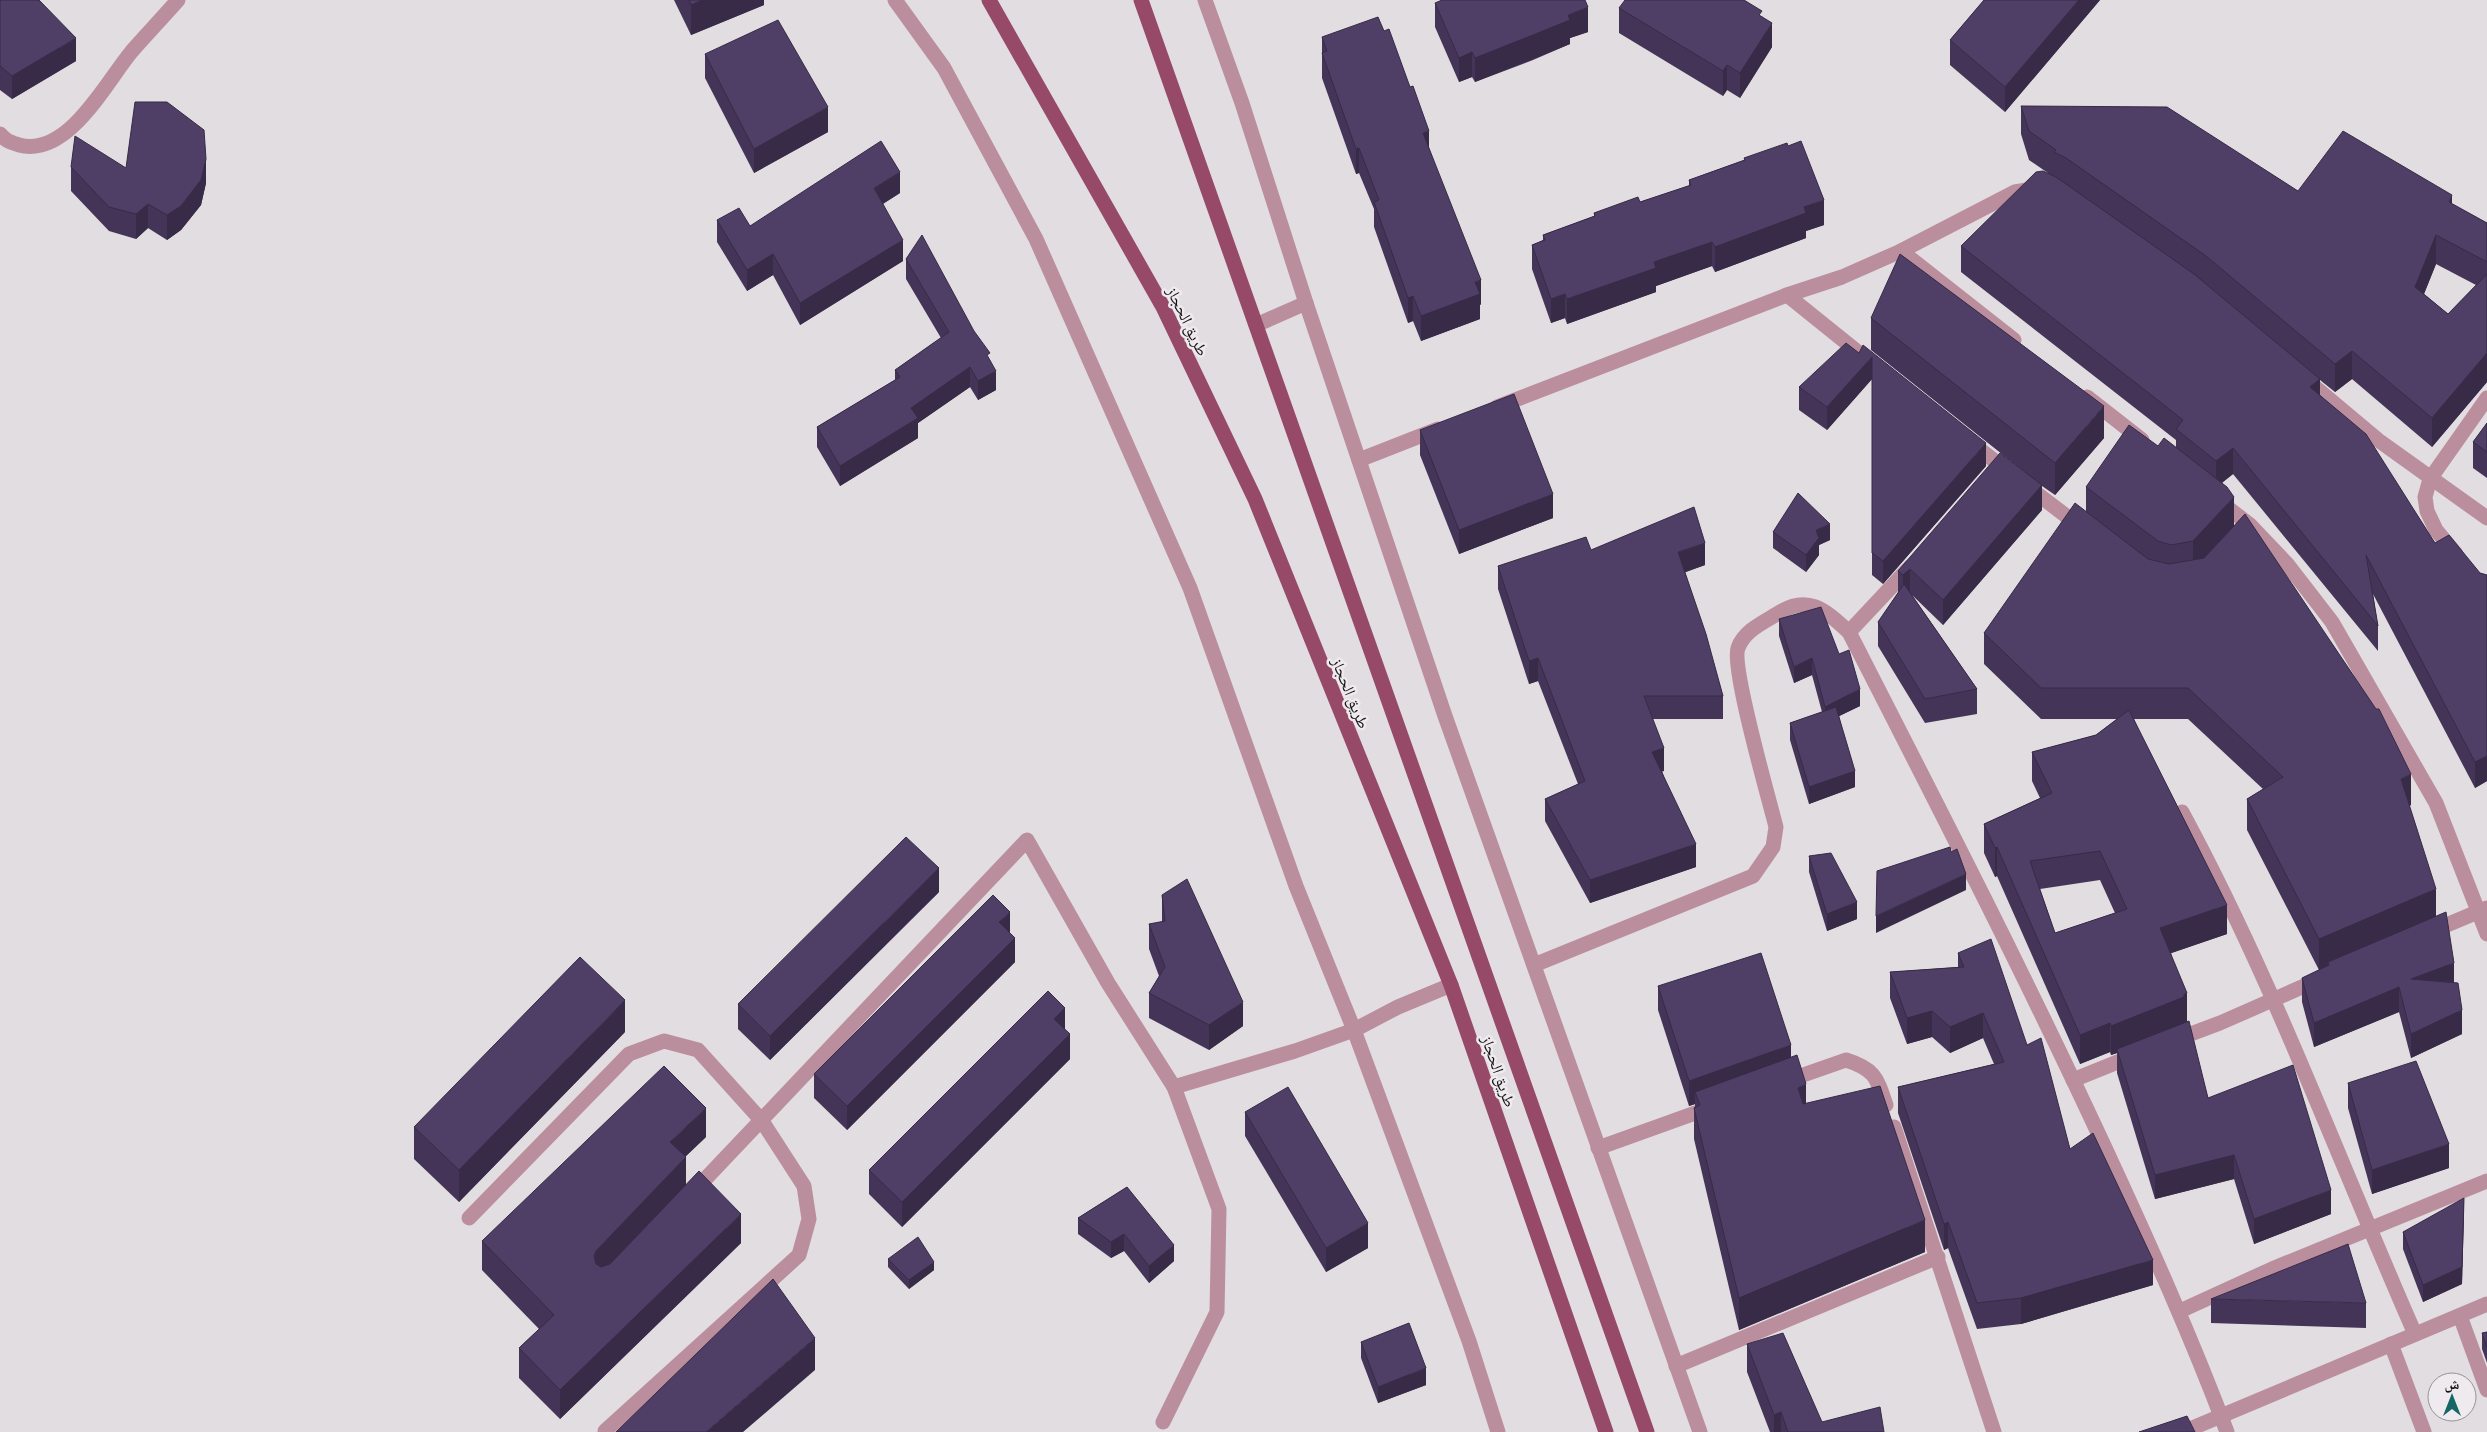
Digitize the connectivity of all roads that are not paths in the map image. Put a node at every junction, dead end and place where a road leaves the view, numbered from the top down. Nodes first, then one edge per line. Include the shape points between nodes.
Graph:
1 (178, 0) edge
2 (895, 0) edge
3 (1142, 0) edge
4 (1205, 0) edge
5 (992, 3) edge
6 (0, 134) edge
7 (2052, 190) edge
8 (1901, 251) junction
9 (1787, 296) junction
10 (1306, 303) junction
11 (1256, 325) junction
12 (2025, 348) edge
13 (2289, 366) edge
14 (1882, 372) edge
15 (2072, 385) edge
16 (2487, 398) edge
17 (1480, 413) edge
18 (1452, 424) edge
19 (1960, 434) edge
20 (2157, 452) edge
21 (1359, 460) junction
22 (2430, 478) junction
23 (2203, 489) edge
24 (2487, 518) edge
25 (2250, 525) junction
26 (2092, 535) edge
27 (2237, 540) edge
28 (1924, 551) edge
29 (2464, 564) edge
30 (1849, 632) junction
31 (2182, 812) edge
32 (2483, 909) edge
33 (2487, 934) edge
34 (2416, 938) edge
35 (1534, 965) junction
36 (2336, 972) edge
37 (1451, 985) junction
38 (2273, 1000) junction
39 (1354, 1030) junction
40 (2073, 1080) junction
41 (1772, 1086) edge
42 (1174, 1087) junction
43 (1727, 1102) edge
44 (762, 1121) junction
45 (1598, 1148) junction
46 (2487, 1181) edge
47 (680, 1206) edge
48 (469, 1218) dead end
49 (2369, 1230) junction
50 (1938, 1258) junction
51 (2487, 1304) edge
52 (2180, 1311) junction
53 (2460, 1316) junction
54 (2415, 1334) junction
55 (2391, 1344) junction
56 (1676, 1366) junction
57 (2487, 1390) edge
58 (2221, 1416) junction
59 (1163, 1422) dead end
60 (606, 1431) dead end
61 (1498, 1432) edge
62 (1606, 1432) edge
63 (1647, 1432) edge
64 (1700, 1432) edge
65 (1994, 1432) edge
66 (2183, 1432) edge
67 (2227, 1432) edge
68 (2424, 1432) edge

1 - 6 street via 131,52 99,98 64,134 32,148 6,141
2 - 39 street via 944,68 1036,239 1190,588 1296,886
3 - 11 main road, طريق الحجاز
4 - 10 street
5 - 37 main road, طريق الحجاز via 1163,307 1255,499
7 - 8 street via 2044,187 2015,192
8 - 9 street via 1842,277
8 - 12 street
9 - 14 street
9 - 17 street
10 - 11 street
10 - 21 street
11 - 63 main road, طريق الحجاز
13 - 22 street via 2378,440
15 - 20 street
16 - 22 street
18 - 21 street
19 - 26 street via 1996,469
21 - 35 street via 1445,716
22 - 24 street
22 - 29 street via 2427,511 2436,530
23 - 25 street
25 - 27 street
25 - 32 street via 2288,565 2332,622 2436,803
28 - 30 street
30 - 35 street via 1825,610 1810,604 1784,609 1745,635 1737,650 1739,680 1776,827 1773,847 1753,876
30 - 40 street via 1979,885
31 - 38 street via 2212,866
32 - 33 street
32 - 34 street
35 - 45 street
36 - 38 street
37 - 39 street
37 - 62 main road, طريق الحجاز
38 - 40 street
38 - 49 street via 2324,1113
39 - 42 street
39 - 61 street via 1469,1341
40 - 52 street
41 - 50 street via 1846,1060 1870,1070 1878,1081
42 - 44 street via 1108,983 1027,840
42 - 59 street via 1219,1209 1217,1312
43 - 45 street
44 - 47 street
44 - 48 street via 698,1050 664,1041 629,1054
44 - 60 street via 804,1186 810,1219 799,1255
45 - 56 street
46 - 49 street
49 - 52 street
49 - 54 street
50 - 56 street
50 - 65 street
51 - 53 street
52 - 58 street
53 - 54 street
53 - 57 street
54 - 55 street
55 - 58 street
55 - 68 street
56 - 64 street
58 - 66 street
58 - 67 street

